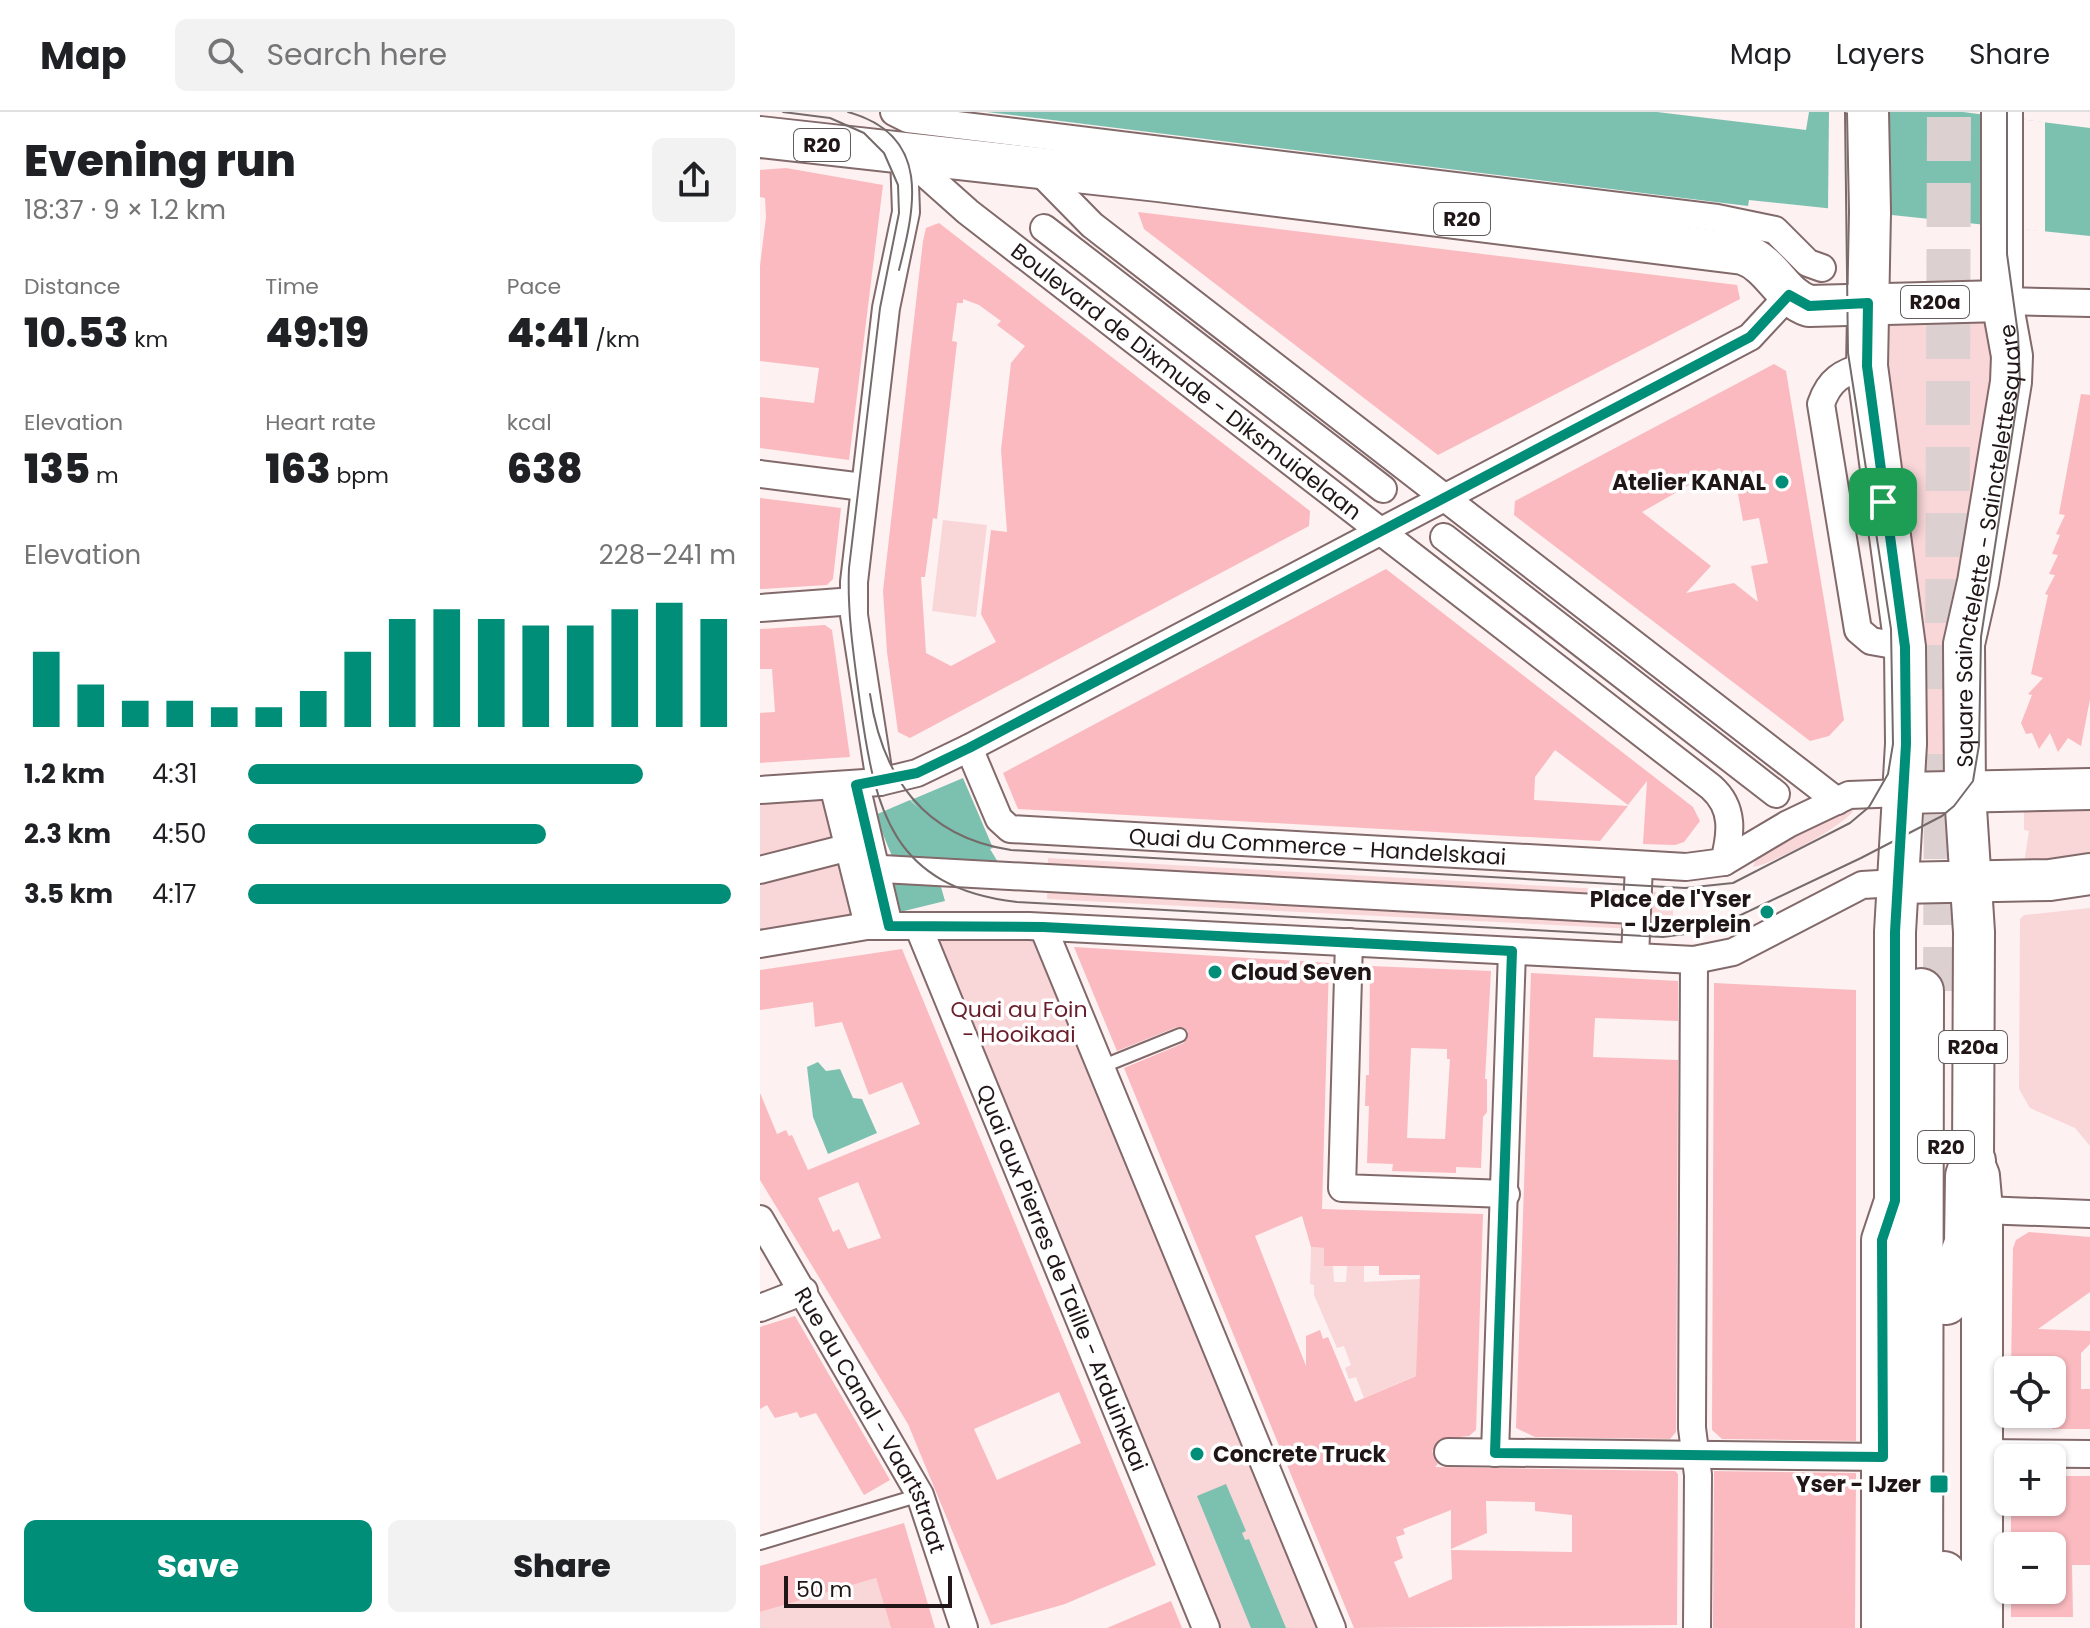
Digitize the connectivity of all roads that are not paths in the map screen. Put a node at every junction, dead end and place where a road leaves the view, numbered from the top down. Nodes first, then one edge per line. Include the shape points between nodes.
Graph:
1 (894, 112) edge
2 (1868, 112) edge
3 (2002, 114) edge
4 (760, 137) edge
5 (904, 155) junction
6 (1036, 168) junction
7 (1044, 228) dead end
8 (1822, 268) dead end
9 (1789, 295) junction
10 (2002, 301) junction
11 (1868, 303) junction
12 (2090, 303) edge
13 (760, 474) edge
14 (863, 487) junction
15 (1383, 489) dead end
16 (1446, 497) junction
17 (1380, 530) junction
18 (1444, 537) dead end
19 (854, 601) junction
20 (760, 608) edge
21 (969, 748) junction
22 (857, 787) junction
23 (2090, 789) edge
24 (760, 790) edge
25 (1903, 793) junction
26 (1965, 793) junction
27 (1776, 794) dead end
28 (1837, 801) junction
29 (1724, 862) junction
30 (863, 863) junction
31 (1639, 865) junction
32 (760, 870) edge
33 (2090, 874) edge
34 (1972, 882) junction
35 (1897, 883) junction
36 (1632, 910) dead end
37 (878, 922) junction
38 (918, 926) junction
39 (1043, 927) junction
40 (1349, 942) junction
41 (760, 944) edge
42 (1512, 951) junction
43 (1635, 957) junction
44 (1694, 960) junction
45 (1180, 1035) dead end
46 (1101, 1067) junction
47 (1973, 1161) junction
48 (1506, 1194) junction
49 (1895, 1201) junction
50 (1982, 1210) junction
51 (2090, 1214) edge
52 (760, 1219) edge
53 (804, 1291) junction
54 (1946, 1302) junction
55 (760, 1308) edge
56 (1923, 1338) junction
57 (1448, 1452) dead end
58 (1495, 1453) junction
59 (1983, 1453) junction
60 (2090, 1454) edge
61 (1695, 1455) junction
62 (1883, 1457) junction
63 (920, 1495) junction
64 (760, 1543) edge
65 (1932, 1565) junction
66 (964, 1628) edge
67 (1206, 1628) edge
68 (1332, 1628) edge
69 (1697, 1628) edge
70 (1882, 1628) edge
71 (1905, 1628) edge
72 (1920, 1628) edge
73 (1943, 1628) edge
74 (1955, 1628) edge
75 (1982, 1628) edge

1 - 8 street, R20 via 908,119 1170,159 1775,230 1808,263
2 - 11 main road, R20a, bridge
3 - 10 main road, Square Sainctelette - Sainctelettesquare / R20a
4 - 5 main road, R20
5 - 6 main road, R20
5 - 14 street via 906,212 888,289
5 - 17 street, Boulevard de Dixmude - Diksmuidelaan via 968,212
6 - 9 main road, R20 via 1743,254 1768,268
6 - 16 street via 1092,225
7 - 15 street, Boulevard de Dixmude - Diksmuidelaan
9 - 11 main road, Square Sainctelette - Sainctelettesquare via 1809,306
9 - 16 street via 1750,337
10 - 11 main road, Square Sainctelette - Sainctelettesquare / R20a
10 - 12 street
10 - 26 main road, Square Sainctelette - Sainctelettesquare / R20a via 2011,382 1964,644
11 - 25 main road, R20a via 1867,366 1905,647
13 - 14 street
14 - 19 street
16 - 17 street
16 - 28 street
17 - 21 street
17 - 29 street, Boulevard de Dixmude - Diksmuidelaan via 1719,794 1730,821
18 - 27 street
19 - 20 street
19 - 22 street
21 - 22 street via 917,773
21 - 31 street, Quai du Commerce - Handelskaai via 999,819 1006,828 1023,831
22 - 24 street
22 - 30 street
22 - 37 street
23 - 26 main road
25 - 26 main road
25 - 28 street via 1861,793
25 - 35 main road
26 - 34 main road
28 - 29 street
29 - 31 street, Quai du Commerce - Handelskaai
30 - 32 street
30 - 36 street
30 - 37 street
31 - 43 street
33 - 34 main road
34 - 35 main road
34 - 47 main road, R20a
35 - 44 street via 1862,885 1733,952
35 - 49 main road
37 - 38 street
37 - 41 street
38 - 39 street
38 - 67 street, Quai aux Pierres de Taille - Arduinkaai
39 - 40 street
39 - 46 street
40 - 42 street
40 - 48 street via 1342,1188
42 - 43 street
42 - 48 street
43 - 44 street
44 - 61 street
45 - 46 lane
46 - 68 street
47 - 50 main road, R20a
47 - 54 highway via 1967,1243
48 - 58 street
49 - 56 highway
49 - 62 main road via 1882,1240
50 - 51 street
50 - 59 main road, R20a
52 - 53 street, Rue du Canal - Vaartstraat
53 - 55 street
53 - 63 street, Rue du Canal - Vaartstraat
54 - 56 highway, R20 via 1933,991
54 - 65 highway, R20
56 - 65 highway, R20
57 - 58 street
58 - 61 street
59 - 60 street
59 - 75 main road, R20a
61 - 62 street
61 - 69 street
62 - 70 main road
63 - 64 lane
63 - 66 street, Rue du Canal - Vaartstraat
65 - 71 highway via 1906,1588
65 - 72 highway, R20
65 - 73 highway, R20
65 - 74 highway

